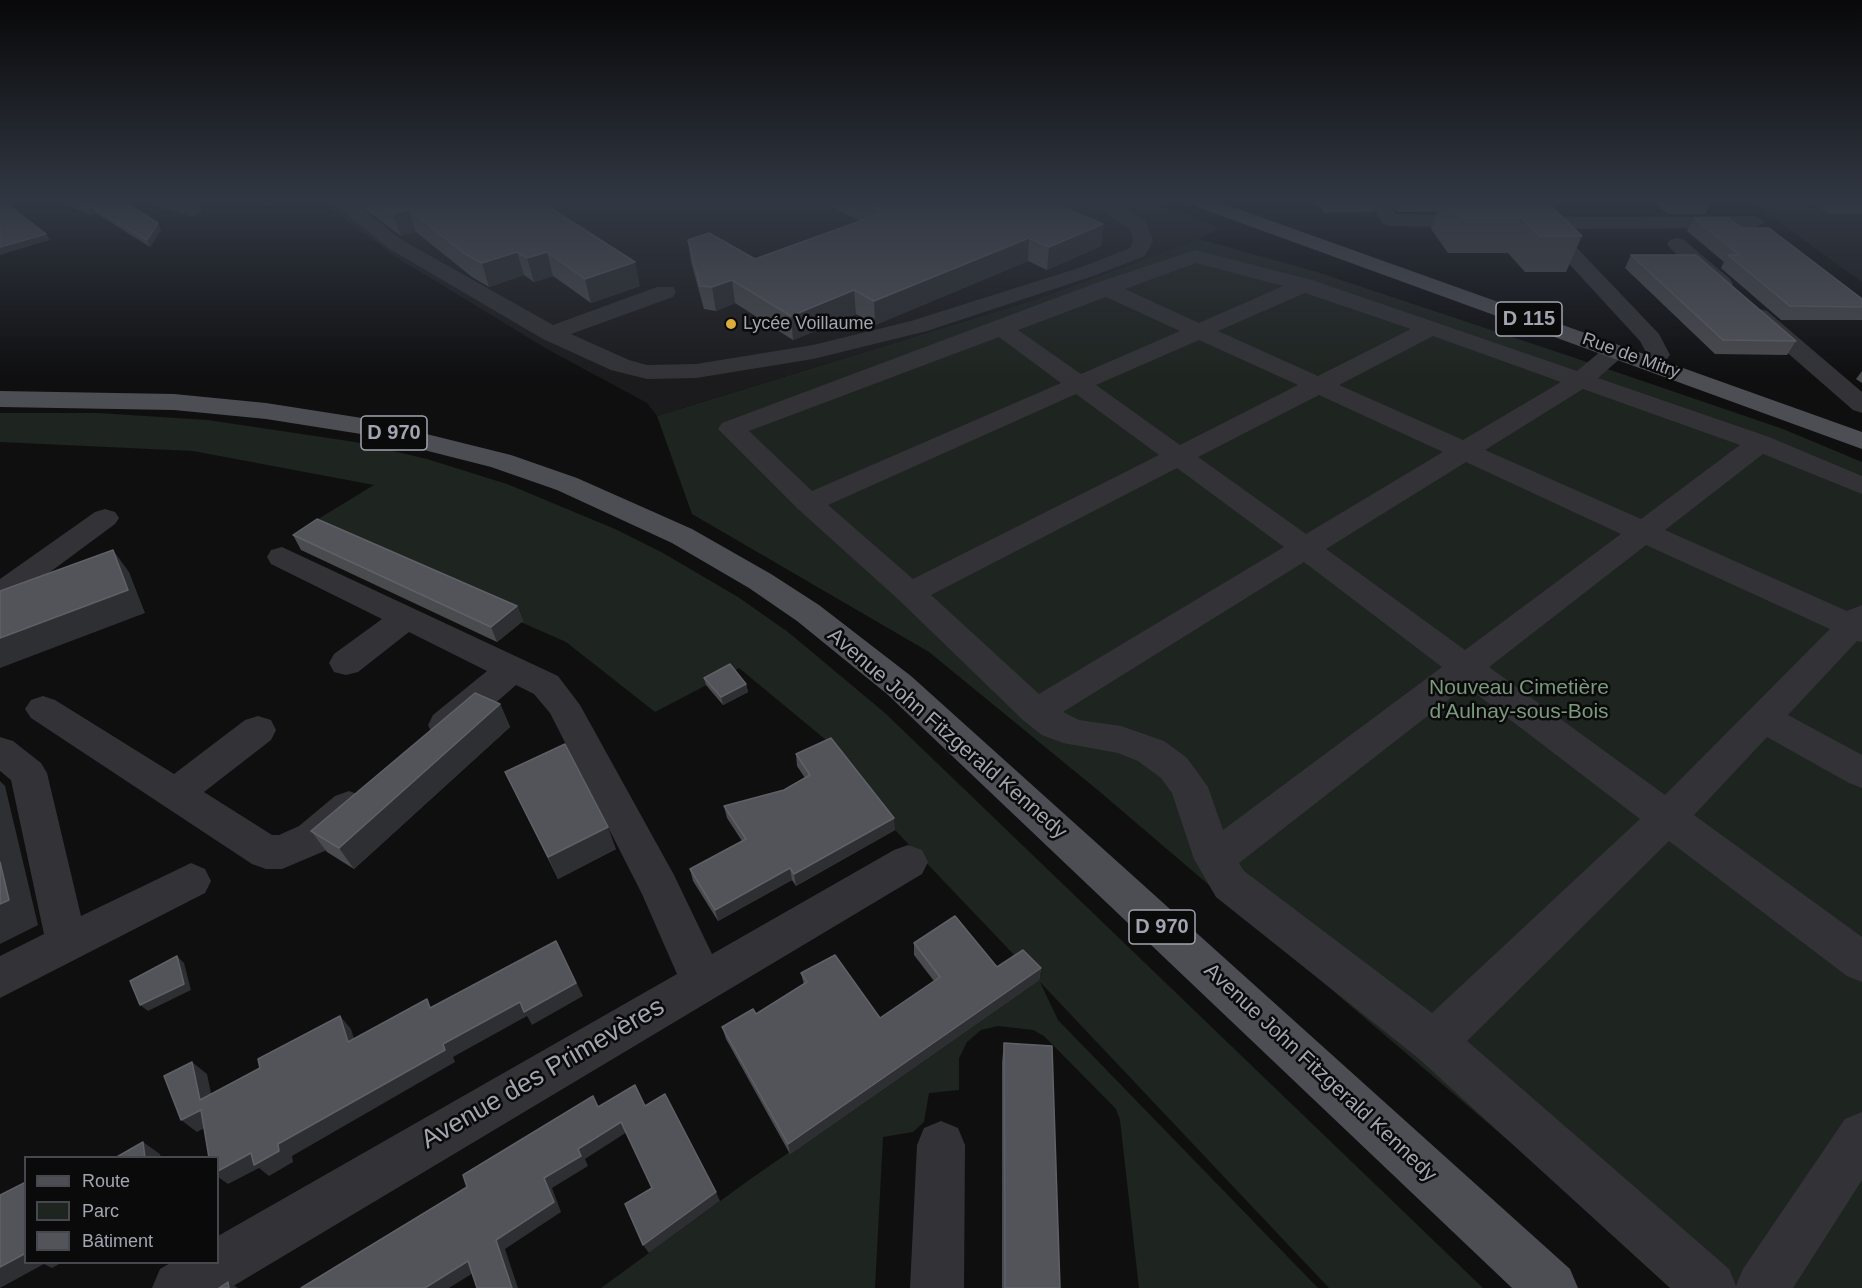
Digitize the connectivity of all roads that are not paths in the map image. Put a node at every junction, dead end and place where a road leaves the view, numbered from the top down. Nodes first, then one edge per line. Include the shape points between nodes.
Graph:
1 (423, 260) edge
2 (1117, 260) edge
3 (1183, 260) edge
4 (1210, 260) edge
5 (1363, 260) edge
6 (1396, 260) edge
7 (1576, 260) edge
8 (1695, 260) edge
9 (1304, 285) junction
10 (1104, 288) junction
11 (665, 292) dead end
12 (1002, 328) junction
13 (1431, 328) junction
14 (1200, 331) junction
15 (551, 334) junction
16 (1615, 351) junction
17 (1658, 355) junction
18 (1581, 380) junction
19 (1079, 383) junction
20 (1320, 386) junction
21 (0, 399) edge
22 (1862, 405) edge
23 (1862, 429) edge
24 (1862, 441) edge
25 (1760, 443) junction
26 (1466, 452) junction
27 (1179, 459) junction
28 (1862, 486) edge
29 (808, 503) junction
30 (105, 518) dead end
31 (1644, 533) junction
32 (1305, 548) junction
33 (282, 557) dead end
34 (910, 593) junction
35 (0, 594) edge
36 (407, 617) junction
37 (1859, 624) edge
38 (346, 663) dead end
39 (513, 668) junction
40 (1466, 669) junction
41 (43, 709) dead end
42 (1036, 712) junction
43 (1764, 718) junction
44 (258, 730) dead end
45 (422, 745) edge
46 (0, 751) edge
47 (1862, 773) edge
48 (376, 784) edge
49 (176, 793) junction
50 (1667, 818) junction
51 (1214, 860) junction
52 (908, 862) dead end
53 (191, 881) dead end
54 (67, 944) junction
55 (1862, 962) edge
56 (694, 963) junction
57 (0, 978) edge
58 (1434, 1042) junction
59 (1862, 1136) edge
60 (941, 1145) dead end
61 (219, 1263) edge
62 (217, 1264) edge
63 (179, 1288) edge
64 (937, 1288) edge
65 (1551, 1288) edge
66 (1710, 1288) edge
67 (1762, 1288) edge

1 - 15 street
2 - 15 street via 920,326 813,352 696,371 646,372 620,365
3 - 10 street
4 - 9 street
5 - 16 main road, Rue de Mitry / D 115
6 - 17 main road, Rue de Mitry / D 115
7 - 17 street via 1651,339
8 - 22 street
9 - 13 street
9 - 14 street
10 - 12 street
10 - 14 street
11 - 15 street
12 - 19 street
12 - 29 street via 731,429
13 - 18 street
13 - 20 street
14 - 19 street
14 - 20 street
16 - 18 street
16 - 24 main road, Rue de Mitry / D 115
17 - 23 main road, Rue de Mitry / D 115
18 - 25 street
18 - 26 street
19 - 27 street
19 - 29 street
20 - 26 street
20 - 27 street
21 - 65 main road, Avenue John Fitzgerald Kennedy / D 970 via 174,402 362,426 512,465 567,484 682,536 808,613 899,685
25 - 28 street
25 - 31 street
26 - 31 street
26 - 32 street
27 - 32 street
27 - 34 street
29 - 34 street
30 - 35 street
31 - 37 street
31 - 40 street
32 - 40 street
32 - 42 street
33 - 36 street
34 - 42 street
36 - 38 street
36 - 39 street
37 - 43 street
39 - 45 street
39 - 56 street via 546,685 563,705 660,888
40 - 50 street
40 - 51 street
41 - 49 street
42 - 51 street via 1076,733 1121,740 1151,751 1173,768 1189,787 1199,809
43 - 47 street
43 - 50 street
44 - 49 street
46 - 54 street via 28,773
48 - 49 street via 313,838 282,852 266,852
50 - 55 street
50 - 58 street
51 - 58 street via 1230,884
52 - 56 street, Avenue des Primevères
53 - 54 street
54 - 57 street
56 - 61 street, Avenue des Primevères
58 - 66 street
59 - 67 street
60 - 64 street
62 - 63 street, Avenue des Primevères

